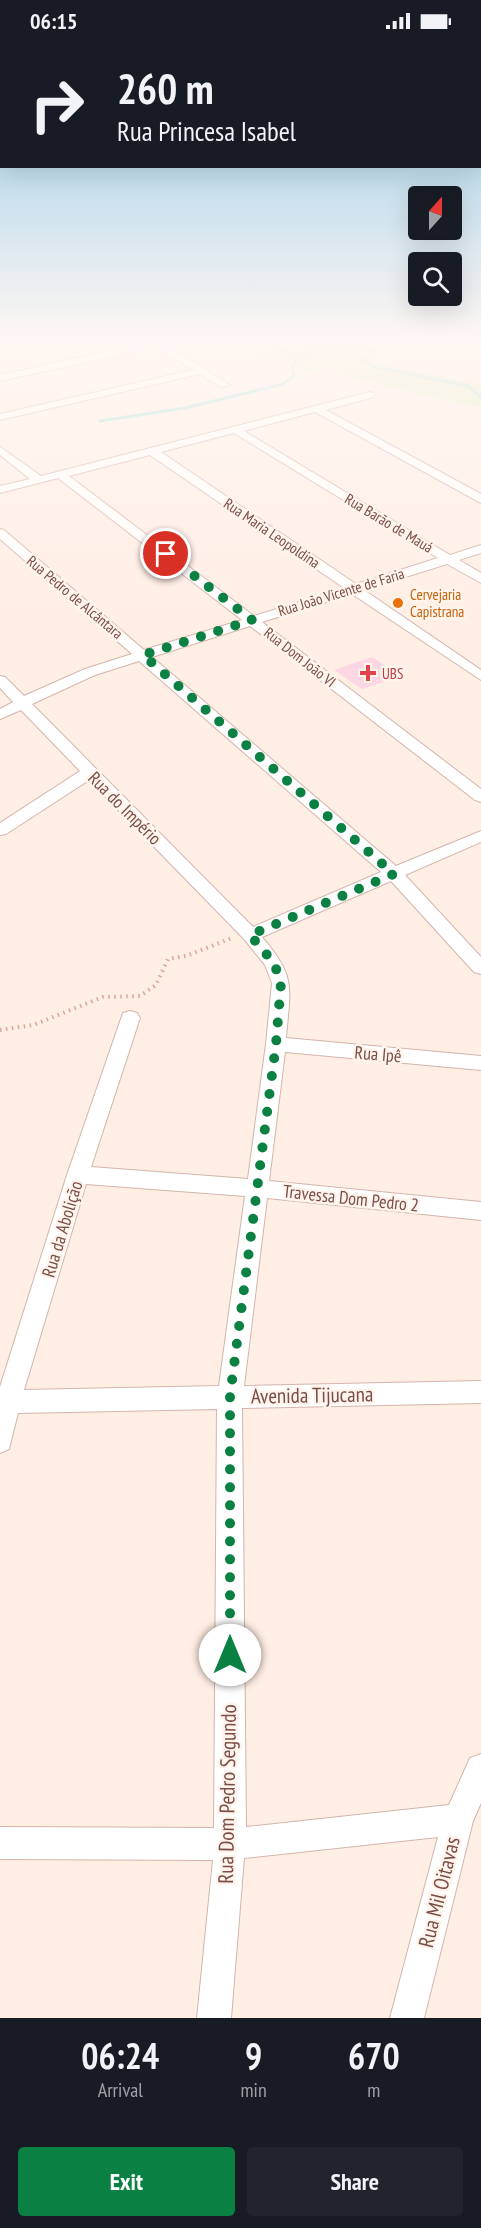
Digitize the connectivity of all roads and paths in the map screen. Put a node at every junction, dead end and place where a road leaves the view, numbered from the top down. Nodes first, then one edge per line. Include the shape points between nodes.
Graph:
1 (219, 434) edge
2 (243, 434) edge
3 (363, 434) edge
4 (0, 450) edge
5 (152, 451) junction
6 (61, 475) junction
7 (39, 480) junction
8 (0, 490) edge
9 (481, 499) edge
10 (0, 533) edge
11 (481, 549) edge
12 (448, 559) junction
13 (481, 579) edge
14 (352, 588) junction
15 (252, 620) junction
16 (143, 655) junction
17 (481, 676) edge
18 (0, 680) edge
19 (21, 703) junction
20 (0, 715) edge
21 (90, 772) junction
22 (481, 797) edge
23 (5, 827) edge
24 (481, 836) edge
25 (394, 874) junction
26 (250, 935) junction
27 (481, 968) edge
28 (130, 1018) dead end
29 (0, 1030) edge
30 (276, 1044) junction
31 (481, 1064) edge
32 (78, 1174) junction
33 (256, 1188) junction
34 (481, 1211) edge
35 (481, 1392) edge
36 (230, 1396) junction
37 (4, 1402) edge
38 (0, 1441) edge
39 (481, 1769) edge
40 (458, 1819) junction
41 (0, 1843) edge
42 (230, 1844) junction
43 (214, 2018) edge
44 (407, 2018) edge

1 - 5 street
2 - 12 street, Rua Barão de Mauá
3 - 9 street
4 - 7 street
5 - 6 street
5 - 14 street, Rua Maria Leopoldina
6 - 7 street
6 - 15 street, Rua Dom João VI
7 - 8 street
10 - 16 street, Rua Pedro de Alcântara
11 - 12 street, Rua João Vicente de Faria
12 - 13 street, Rua Barão de Mauá
12 - 14 street, Rua João Vicente de Faria
14 - 15 street, Rua João Vicente de Faria
14 - 17 street, Rua Maria Leopoldina
15 - 16 street, Rua João Vicente de Faria
15 - 22 street, Rua Dom João VI
16 - 19 street, Rua João Vicente de Faria via 67,681
16 - 25 street, Rua Pedro de Alcântara
18 - 19 street, Rua do Império
19 - 20 street, Rua João Vicente de Faria
19 - 21 street, Rua do Império
21 - 23 street
21 - 26 street, Rua do Império
24 - 25 street
25 - 26 street
25 - 27 street
26 - 29 path via 219,941 185,959 168,959 156,985 140,996 103,997 33,1025
26 - 30 street, Rua Dom Pedro Segundo via 270,957 280,976
28 - 32 street, Rua da Abolição
30 - 31 street, Rua Ipê
30 - 33 street, Rua Dom Pedro Segundo
32 - 33 street, Travessa Dom Pedro 2
32 - 37 street, Rua da Abolição
33 - 34 street, Travessa Dom Pedro 2
33 - 36 street, Rua Dom Pedro Segundo
35 - 36 street, Avenida Tijucana
36 - 37 street, Avenida Tijucana
36 - 42 street, Rua Dom Pedro Segundo
37 - 38 street, Rua da Abolição
39 - 40 street, Rua Mil Oitavas
40 - 42 street
40 - 44 street, Rua Mil Oitavas
41 - 42 street
42 - 43 street, Rua Dom Pedro Segundo

